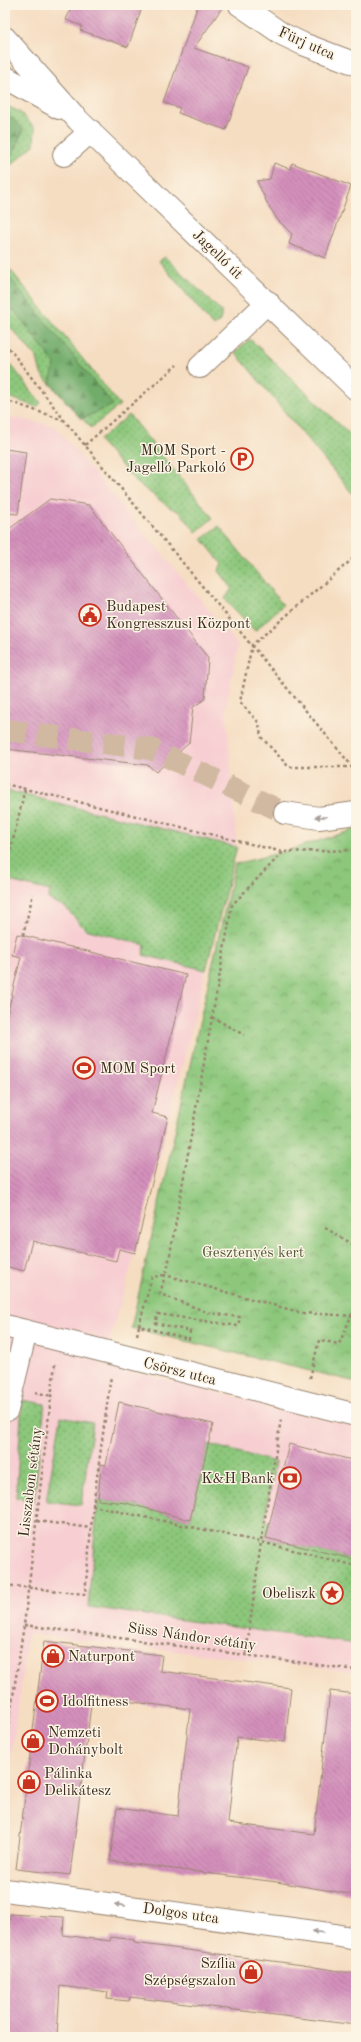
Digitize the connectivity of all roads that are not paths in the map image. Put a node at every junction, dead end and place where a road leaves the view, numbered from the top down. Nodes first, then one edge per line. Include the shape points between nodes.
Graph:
1 (240, 5) edge
2 (5, 38) edge
3 (5, 64) edge
4 (356, 64) edge
5 (5, 77) edge
6 (58, 98) junction
7 (85, 126) junction
8 (64, 155) dead end
9 (268, 302) junction
10 (200, 367) dead end
11 (356, 389) edge
12 (285, 813) tunnel mouth
13 (356, 814) edge
14 (5, 1326) edge
15 (26, 1331) junction
16 (6, 1410) dead end
17 (356, 1414) edge
18 (5, 1890) edge
19 (356, 1939) edge

1 - 4 street, Fürj utca via 282,34
2 - 6 street, Jagelló út
3 - 6 street, Jagelló út
5 - 7 street, Jagelló út
6 - 7 street, Jagelló út
7 - 8 street
7 - 9 street, Jagelló út
9 - 10 street
9 - 11 street, Jagelló út
13 -> 12 street via 319,818
14 - 15 street, Csörsz utca
15 - 16 street
15 - 17 street, Csörsz utca
19 -> 18 street, Dolgos utca

